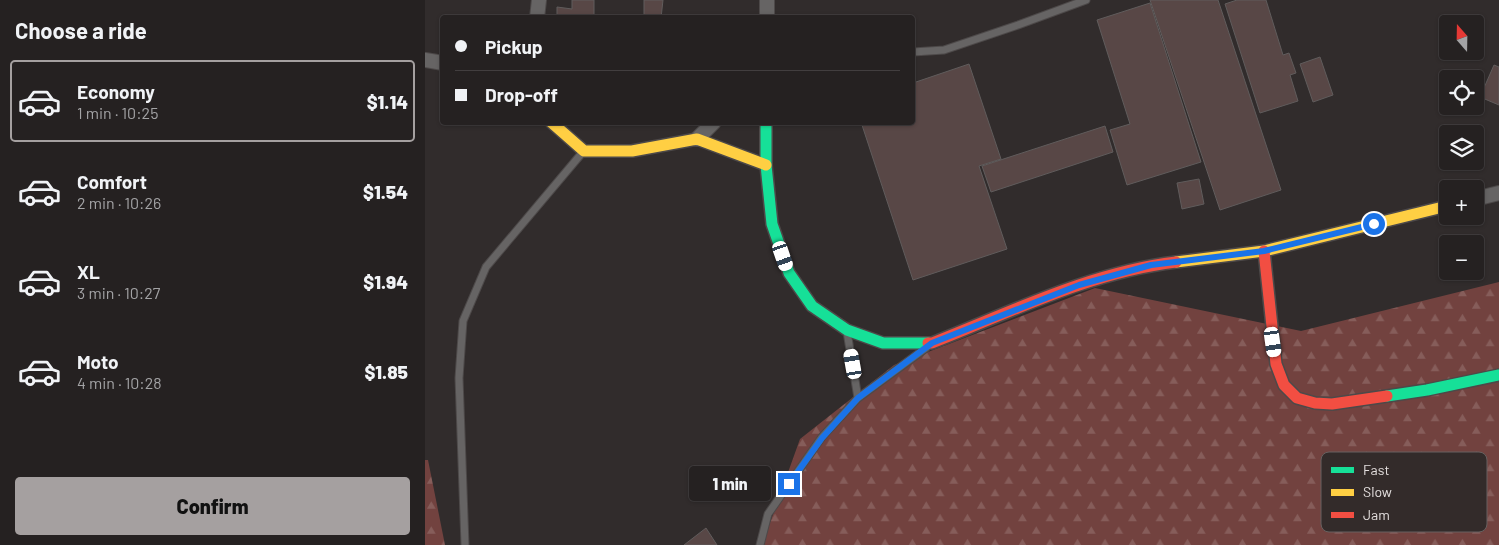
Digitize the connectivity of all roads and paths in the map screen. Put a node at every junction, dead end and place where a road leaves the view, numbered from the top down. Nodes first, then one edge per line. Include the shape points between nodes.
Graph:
1 (539, 0) edge
2 (767, 0) edge
3 (1086, 0) edge
4 (537, 15) edge
5 (767, 15) edge
6 (915, 52) edge
7 (425, 60) edge
8 (440, 62) edge
9 (554, 125) edge
10 (711, 125) edge
11 (766, 125) edge
12 (697, 139) junction
13 (584, 151) junction
14 (766, 165) junction
15 (1499, 193) edge
16 (1484, 197) edge
17 (1439, 208) edge
18 (1264, 251) junction
19 (847, 330) junction
20 (932, 343) junction
21 (1499, 375) edge
22 (858, 398) junction
23 (465, 545) edge
24 (760, 545) edge

1 - 4 street
2 - 5 street
3 - 6 lane via 944,50
7 - 8 street
9 - 13 street
10 - 12 street
11 - 14 street
12 - 13 street via 633,151
12 - 14 street
13 - 23 lane via 487,267 463,321 459,378
14 - 19 street via 772,224 789,273 812,306
15 - 16 street
17 - 18 street
18 - 20 street via 1151,265 1079,285
18 - 21 street via 1276,364 1284,385 1297,398 1332,404
19 - 20 street via 883,343
19 - 22 lane
20 - 22 lane
22 - 24 lane via 822,438 767,514

